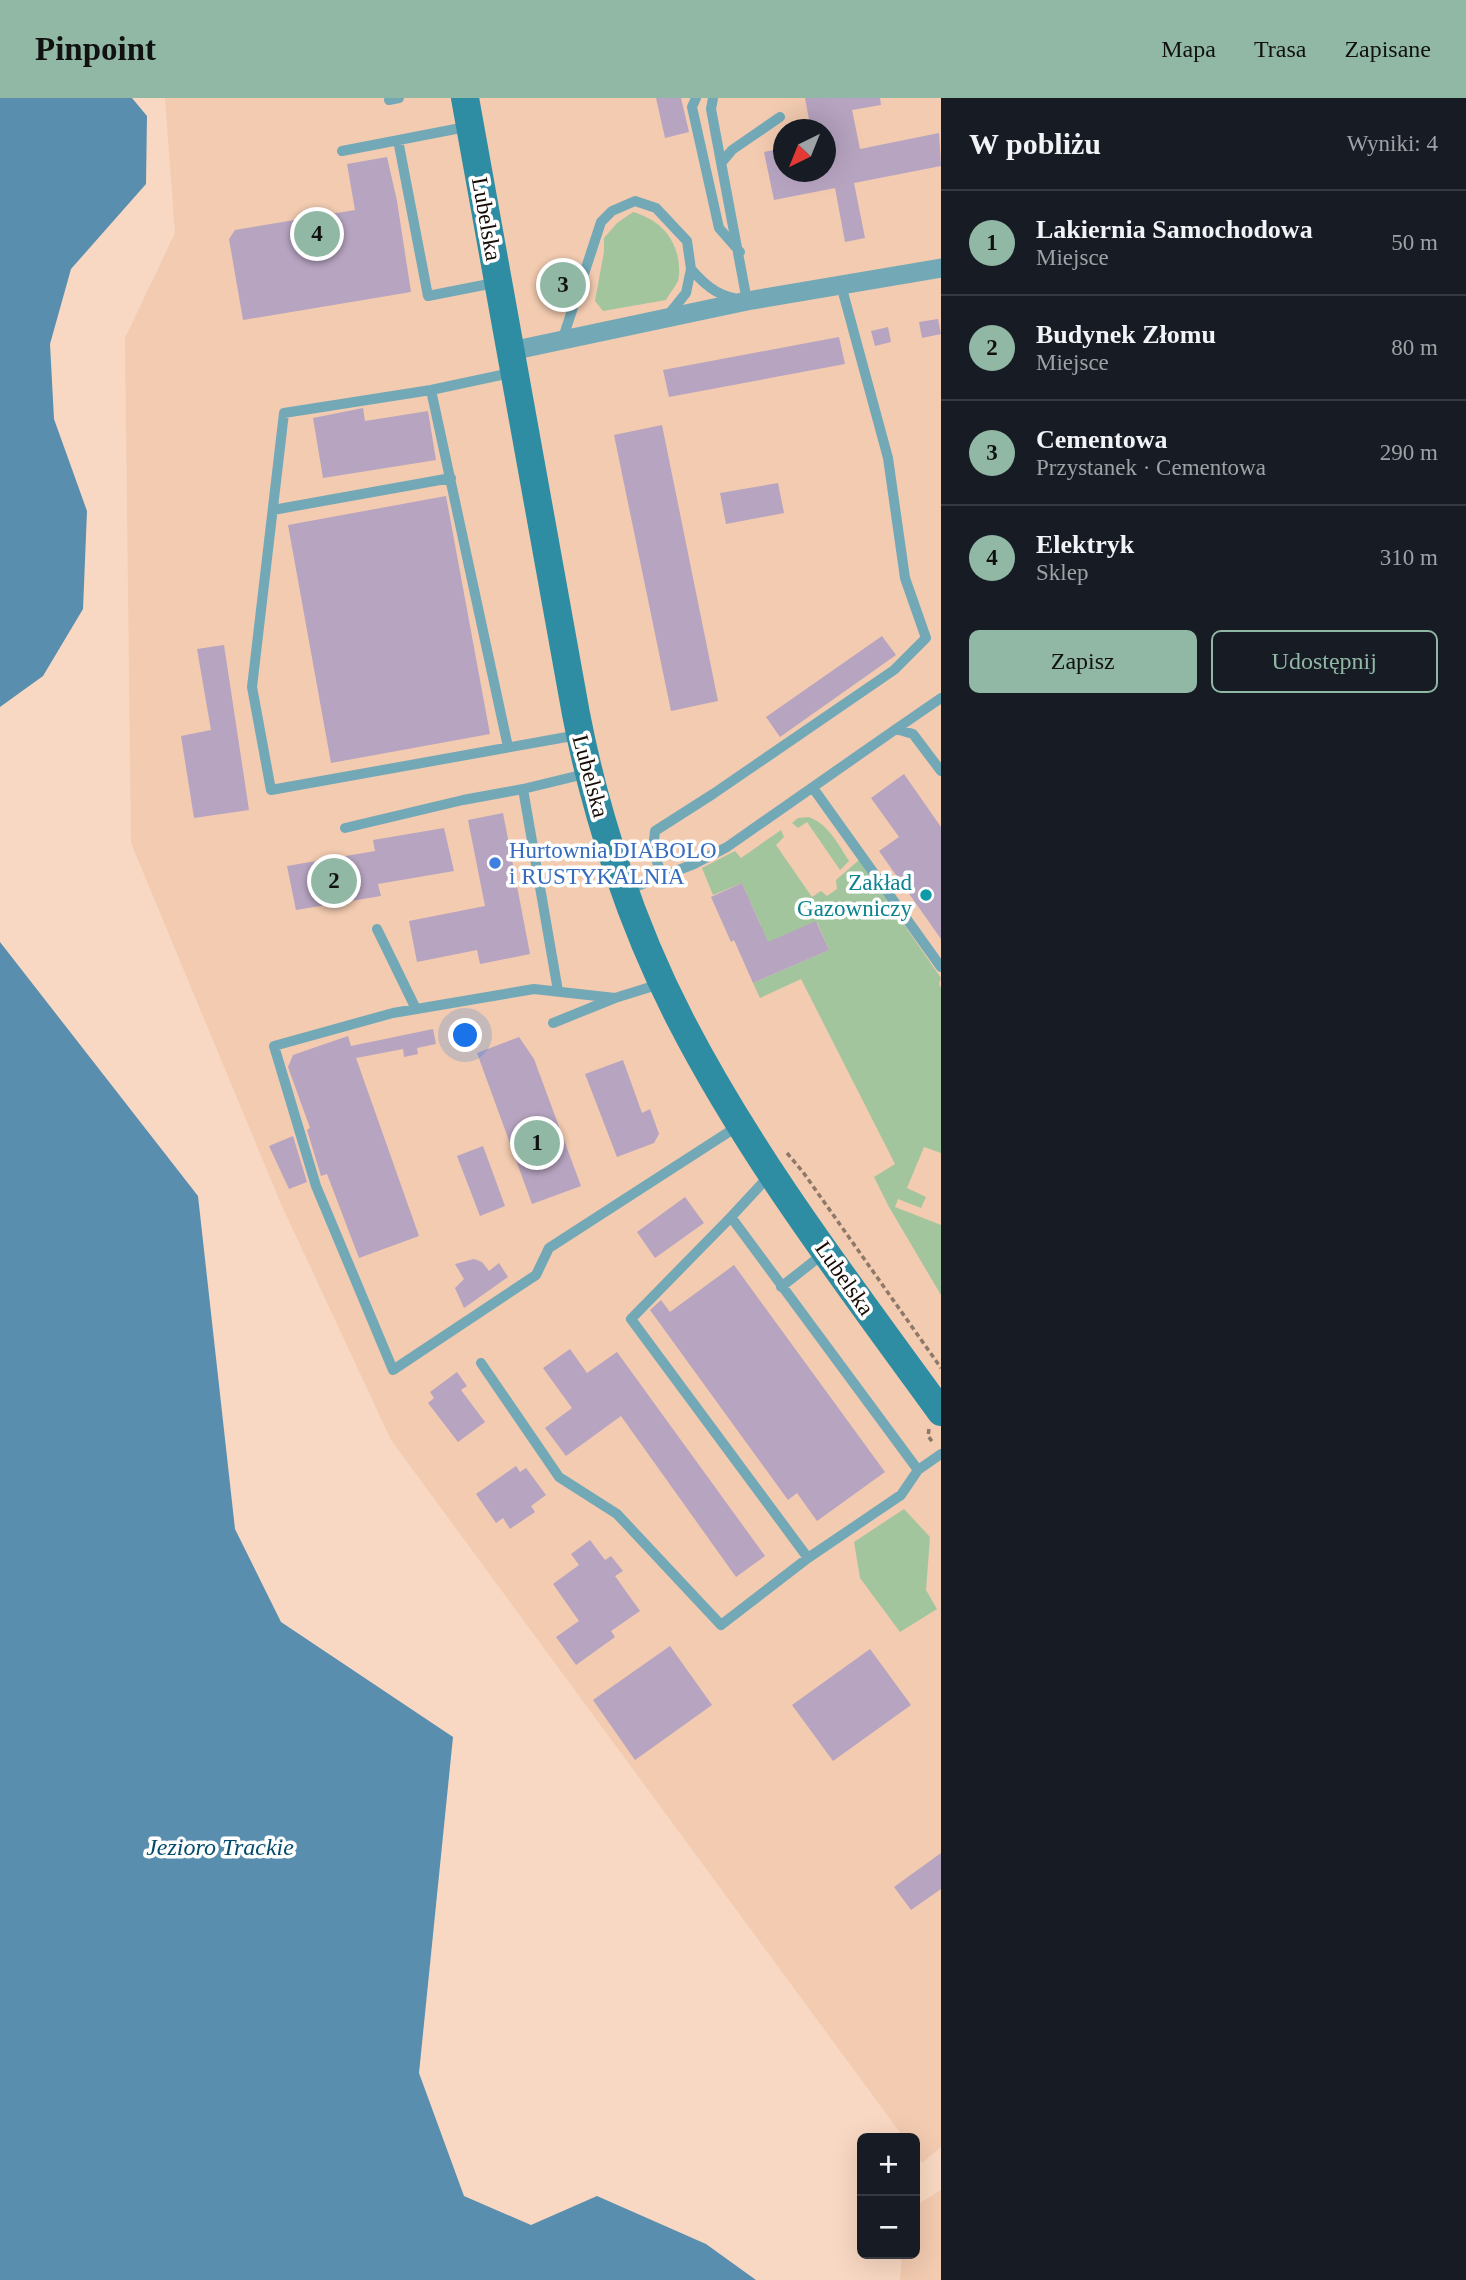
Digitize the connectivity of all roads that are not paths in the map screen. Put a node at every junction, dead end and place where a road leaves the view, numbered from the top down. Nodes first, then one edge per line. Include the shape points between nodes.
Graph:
1 (465, 98) edge
2 (696, 98) edge
3 (713, 98) edge
4 (780, 117) dead end
5 (470, 127) junction
6 (398, 141) junction
7 (342, 151) dead end
8 (722, 162) junction
9 (740, 253) junction
10 (941, 268) edge
11 (691, 270) junction
12 (498, 282) junction
13 (841, 285) junction
14 (747, 301) junction
15 (664, 320) junction
16 (562, 341) junction
17 (513, 362) junction
18 (431, 390) junction
19 (450, 478) junction
20 (274, 510) junction
21 (941, 698) edge
22 (896, 729) junction
23 (580, 735) junction
24 (508, 747) junction
25 (941, 771) edge
26 (589, 773) junction
27 (813, 788) junction
28 (523, 789) junction
29 (345, 828) dead end
30 (662, 876) junction
31 (626, 890) junction
32 (377, 929) dead end
33 (941, 967) edge
34 (663, 983) junction
35 (558, 991) junction
36 (615, 998) junction
37 (416, 1009) junction
38 (553, 1023) dead end
39 (740, 1125) junction
40 (764, 1164) junction
41 (731, 1217) junction
42 (826, 1252) junction
43 (781, 1287) junction
44 (481, 1363) dead end
45 (941, 1412) edge
46 (941, 1454) edge
47 (918, 1471) junction
48 (808, 1558) junction

1 - 5 street, Lubelska
2 - 9 lane via 692,107 719,228
3 - 8 lane via 711,109
4 - 8 lane
5 - 6 lane
5 - 12 street, Lubelska
6 - 7 lane
6 - 12 lane via 428,296
8 - 9 lane
9 - 14 lane
10 - 13 street
11 - 14 lane via 725,298
11 - 15 lane via 686,293
11 - 16 lane via 687,241 656,208 635,201 612,211 601,222
12 - 17 street, Lubelska
13 - 14 street
13 - 30 lane via 888,458 905,578 926,638 894,670 655,831 653,850
14 - 15 street
15 - 16 street
16 - 17 street
17 - 18 lane
17 - 23 street, Lubelska
18 - 19 lane
18 - 20 lane via 284,413
19 - 20 lane
19 - 24 lane
20 - 24 lane via 252,687 271,790
21 - 22 lane
22 - 25 lane via 913,734
22 - 27 lane
23 - 24 lane
23 - 26 street, Lubelska
26 - 28 lane
26 - 31 street, Lubelska
27 - 30 lane via 727,847
27 - 33 lane
28 - 29 lane
28 - 35 lane
30 - 31 lane
31 - 34 street, Lubelska
32 - 37 lane
34 - 36 lane
34 - 39 street, Lubelska
35 - 36 lane
35 - 37 lane via 534,989
36 - 38 lane
37 - 39 lane via 274,1046 316,1186 393,1370 536,1275 549,1248
39 - 40 street, Lubelska
40 - 41 lane
40 - 42 street, Lubelska
41 - 43 lane
41 - 48 lane via 631,1319
42 - 43 lane
42 - 45 street, Lubelska
43 - 47 lane
44 - 48 lane via 559,1478 617,1514 720,1625
46 - 47 lane
47 - 48 lane via 901,1495

